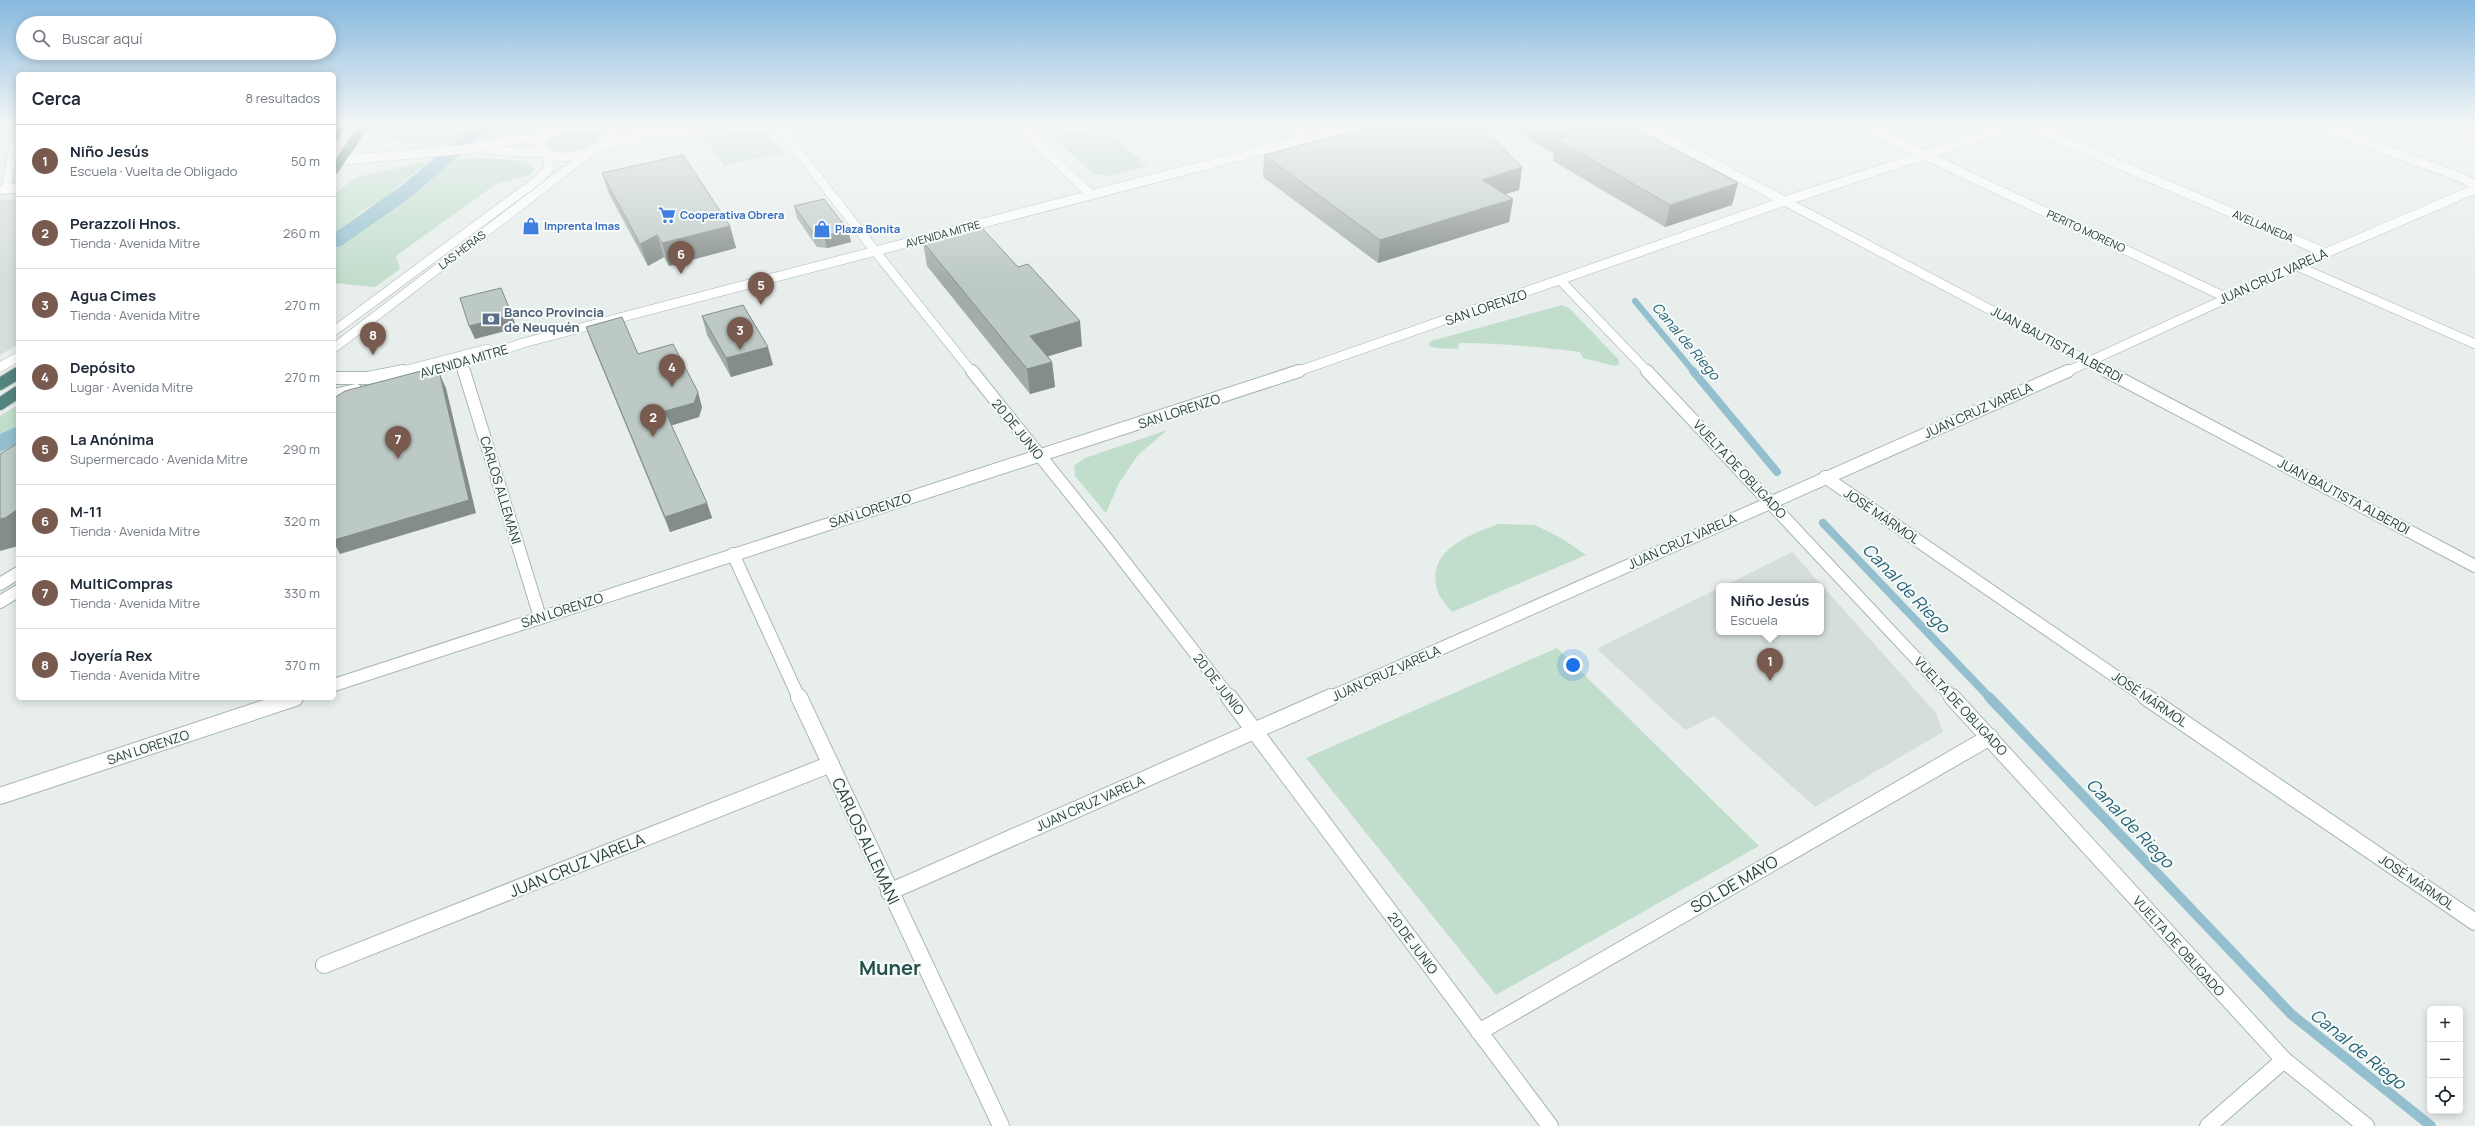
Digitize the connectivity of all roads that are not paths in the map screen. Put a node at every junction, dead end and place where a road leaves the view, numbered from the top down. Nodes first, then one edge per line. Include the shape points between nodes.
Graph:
1 (6, 177) edge
2 (542, 177) edge
3 (560, 177) edge
4 (818, 177) edge
5 (1072, 177) edge
6 (1161, 177) edge
7 (1739, 177) edge
8 (1862, 177) edge
9 (1971, 177) edge
10 (2147, 177) edge
11 (2459, 177) edge
12 (2475, 185) edge
13 (16, 188) edge
14 (3, 189) edge
15 (2475, 189) edge
16 (1091, 195) junction
17 (1785, 201) junction
18 (875, 251) junction
19 (2326, 253) junction
20 (2297, 266) junction
21 (1561, 281) junction
22 (2226, 297) junction
23 (336, 330) edge
24 (524, 343) junction
25 (2475, 344) edge
26 (336, 346) edge
27 (16, 358) edge
28 (2091, 361) junction
29 (462, 364) junction
30 (0, 367) edge
31 (16, 374) edge
32 (336, 379) edge
33 (0, 384) edge
34 (16, 393) edge
35 (336, 395) edge
36 (0, 404) edge
37 (1040, 457) junction
38 (1824, 477) junction
39 (1770, 502) junction
40 (733, 554) junction
41 (2475, 566) edge
42 (16, 574) edge
43 (0, 584) edge
44 (16, 592) edge
45 (0, 602) edge
46 (540, 617) junction
47 (336, 684) edge
48 (289, 700) edge
49 (1255, 730) junction
50 (1990, 737) junction
51 (831, 764) junction
52 (0, 796) edge
53 (889, 892) junction
54 (2475, 922) edge
55 (324, 965) dead end
56 (1479, 1032) junction
57 (2284, 1060) junction
58 (1001, 1126) edge
59 (1550, 1126) edge
60 (2208, 1126) edge
61 (2366, 1126) edge

1 - 14 street
2 - 23 street, LAS HERAS
3 - 26 street, LAS HERAS
4 - 18 street, 20 DE JUNIO
5 - 16 street
6 - 16 street, AVENIDA MITRE
7 - 17 street, JUAN BAUTISTA ALBERDI
8 - 17 street, SAN LORENZO
9 - 22 street, PERITO MORENO
10 - 19 street, AVELLANEDA
11 - 12 street
13 - 14 street
15 - 19 street, JUAN CRUZ VARELA
16 - 18 street, AVENIDA MITRE
17 - 21 street, SAN LORENZO
17 - 28 street, JUAN BAUTISTA ALBERDI
18 - 24 street, AVENIDA MITRE
18 - 37 street, 20 DE JUNIO
19 - 20 street, JUAN CRUZ VARELA
20 - 22 street, JUAN CRUZ VARELA
20 - 25 street
21 - 37 street, SAN LORENZO via 1325,363
21 - 39 street, VUELTA DE OBLIGADO
22 - 28 street, JUAN CRUZ VARELA
24 - 29 street, AVENIDA MITRE
24 - 32 street, AVENIDA MITRE via 460,355 370,378
27 - 30 street
28 - 38 street, JUAN CRUZ VARELA
28 - 41 street, JUAN BAUTISTA ALBERDI
29 - 35 street, AVENIDA MITRE
29 - 46 street, CARLOS ALLEMANI
31 - 33 highway
34 - 36 highway
37 - 40 street, SAN LORENZO
37 - 49 street, 20 DE JUNIO
38 - 39 street, JUAN CRUZ VARELA
38 - 54 street, JOSÉ MÁRMOL
39 - 49 street, JUAN CRUZ VARELA
39 - 50 street, VUELTA DE OBLIGADO
40 - 46 street, SAN LORENZO
40 - 51 street, CARLOS ALLEMANI
42 - 43 street
44 - 45 street
46 - 47 street, SAN LORENZO
48 - 52 street, SAN LORENZO
49 - 53 street, JUAN CRUZ VARELA
49 - 56 street, 20 DE JUNIO
50 - 56 street, SOL DE MAYO
50 - 57 street, VUELTA DE OBLIGADO
51 - 53 street, CARLOS ALLEMANI
51 - 55 street, JUAN CRUZ VARELA
53 - 58 street, CARLOS ALLEMANI
56 - 59 street, 20 DE JUNIO
57 - 60 street
57 - 61 street, VUELTA DE OBLIGADO

